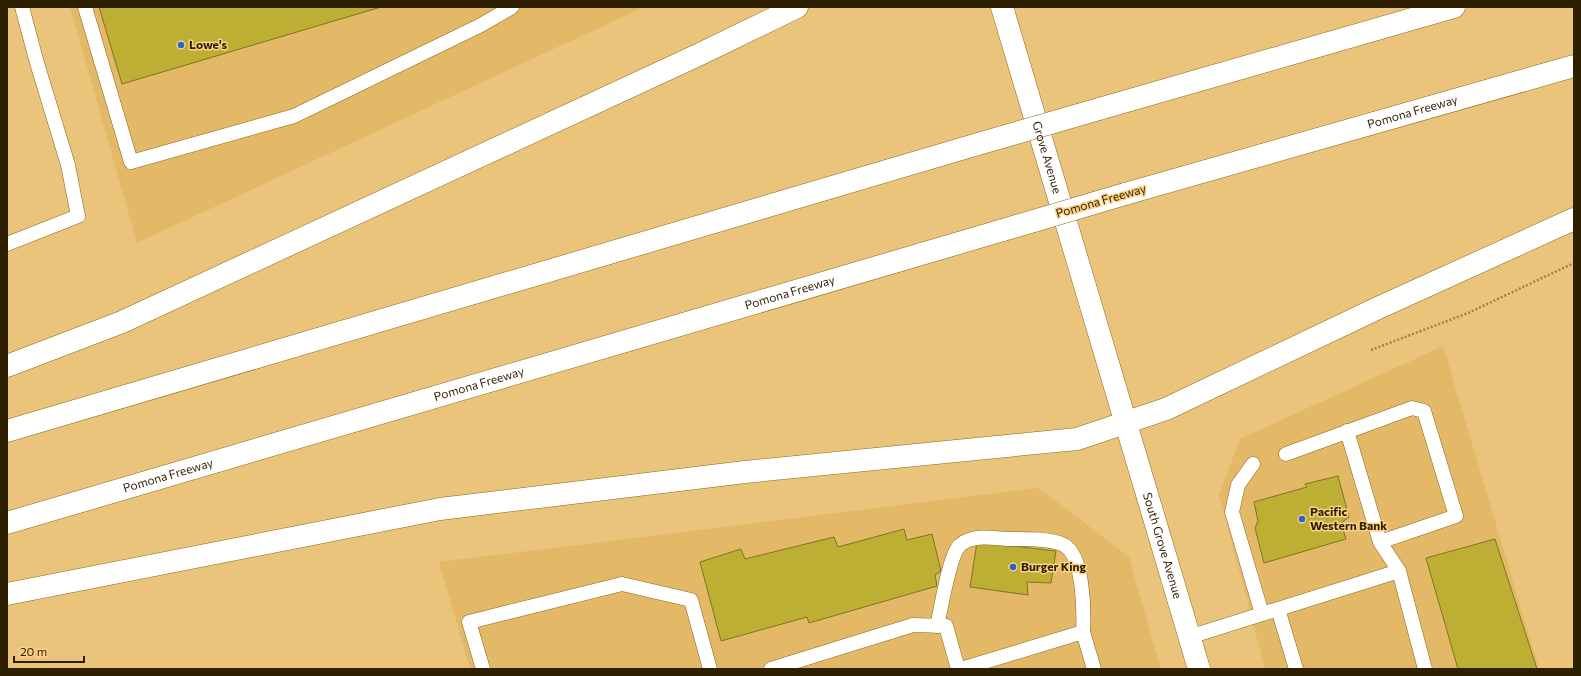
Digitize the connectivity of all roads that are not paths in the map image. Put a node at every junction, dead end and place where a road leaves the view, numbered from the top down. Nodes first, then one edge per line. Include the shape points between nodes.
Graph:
1 (22, 7) edge
2 (85, 7) edge
3 (512, 7) edge
4 (797, 7) edge
5 (1002, 7) edge
6 (1454, 7) edge
7 (1574, 66) edge
8 (1574, 220) edge
9 (7, 244) edge
10 (7, 366) edge
11 (1126, 423) junction
12 (7, 431) edge
13 (1347, 431) junction
14 (1286, 454) dead end
15 (1253, 464) dead end
16 (7, 523) edge
17 (1380, 542) junction
18 (1399, 571) junction
19 (7, 594) edge
20 (1278, 609) junction
21 (1262, 614) junction
22 (937, 626) junction
23 (1084, 632) junction
24 (1190, 637) junction
25 (483, 669) edge
26 (710, 669) edge
27 (770, 669) edge
28 (959, 669) edge
29 (1094, 669) edge
30 (1199, 669) edge
31 (1296, 669) edge
32 (1426, 669) edge

1 - 9 lane via 68,164 78,216
2 - 3 lane via 131,162 294,116 481,25
4 - 10 main road via 122,322
5 - 11 main road, Grove Avenue
6 - 12 main road, bridge via 978,144
7 - 16 main road, Pomona Freeway, bridge via 1125,194
8 - 11 main road via 1378,308 1166,409
11 - 19 main road via 1077,439 746,472 440,509
11 - 24 main road, South Grove Avenue
13 - 14 lane
13 - 17 lane
13 - 17 lane via 1412,408 1424,411 1456,516
15 - 21 lane via 1238,485 1232,512
17 - 18 lane
18 - 20 lane
18 - 32 lane
20 - 21 lane
20 - 31 lane
21 - 24 lane
22 - 23 lane via 952,559 960,545 974,538 1019,539 1050,541 1065,546 1073,554 1081,580
22 - 27 lane via 913,625
22 - 28 lane via 946,626
23 - 28 lane
23 - 29 lane
24 - 30 main road, South Grove Avenue
25 - 26 lane via 469,622 622,584 691,600

